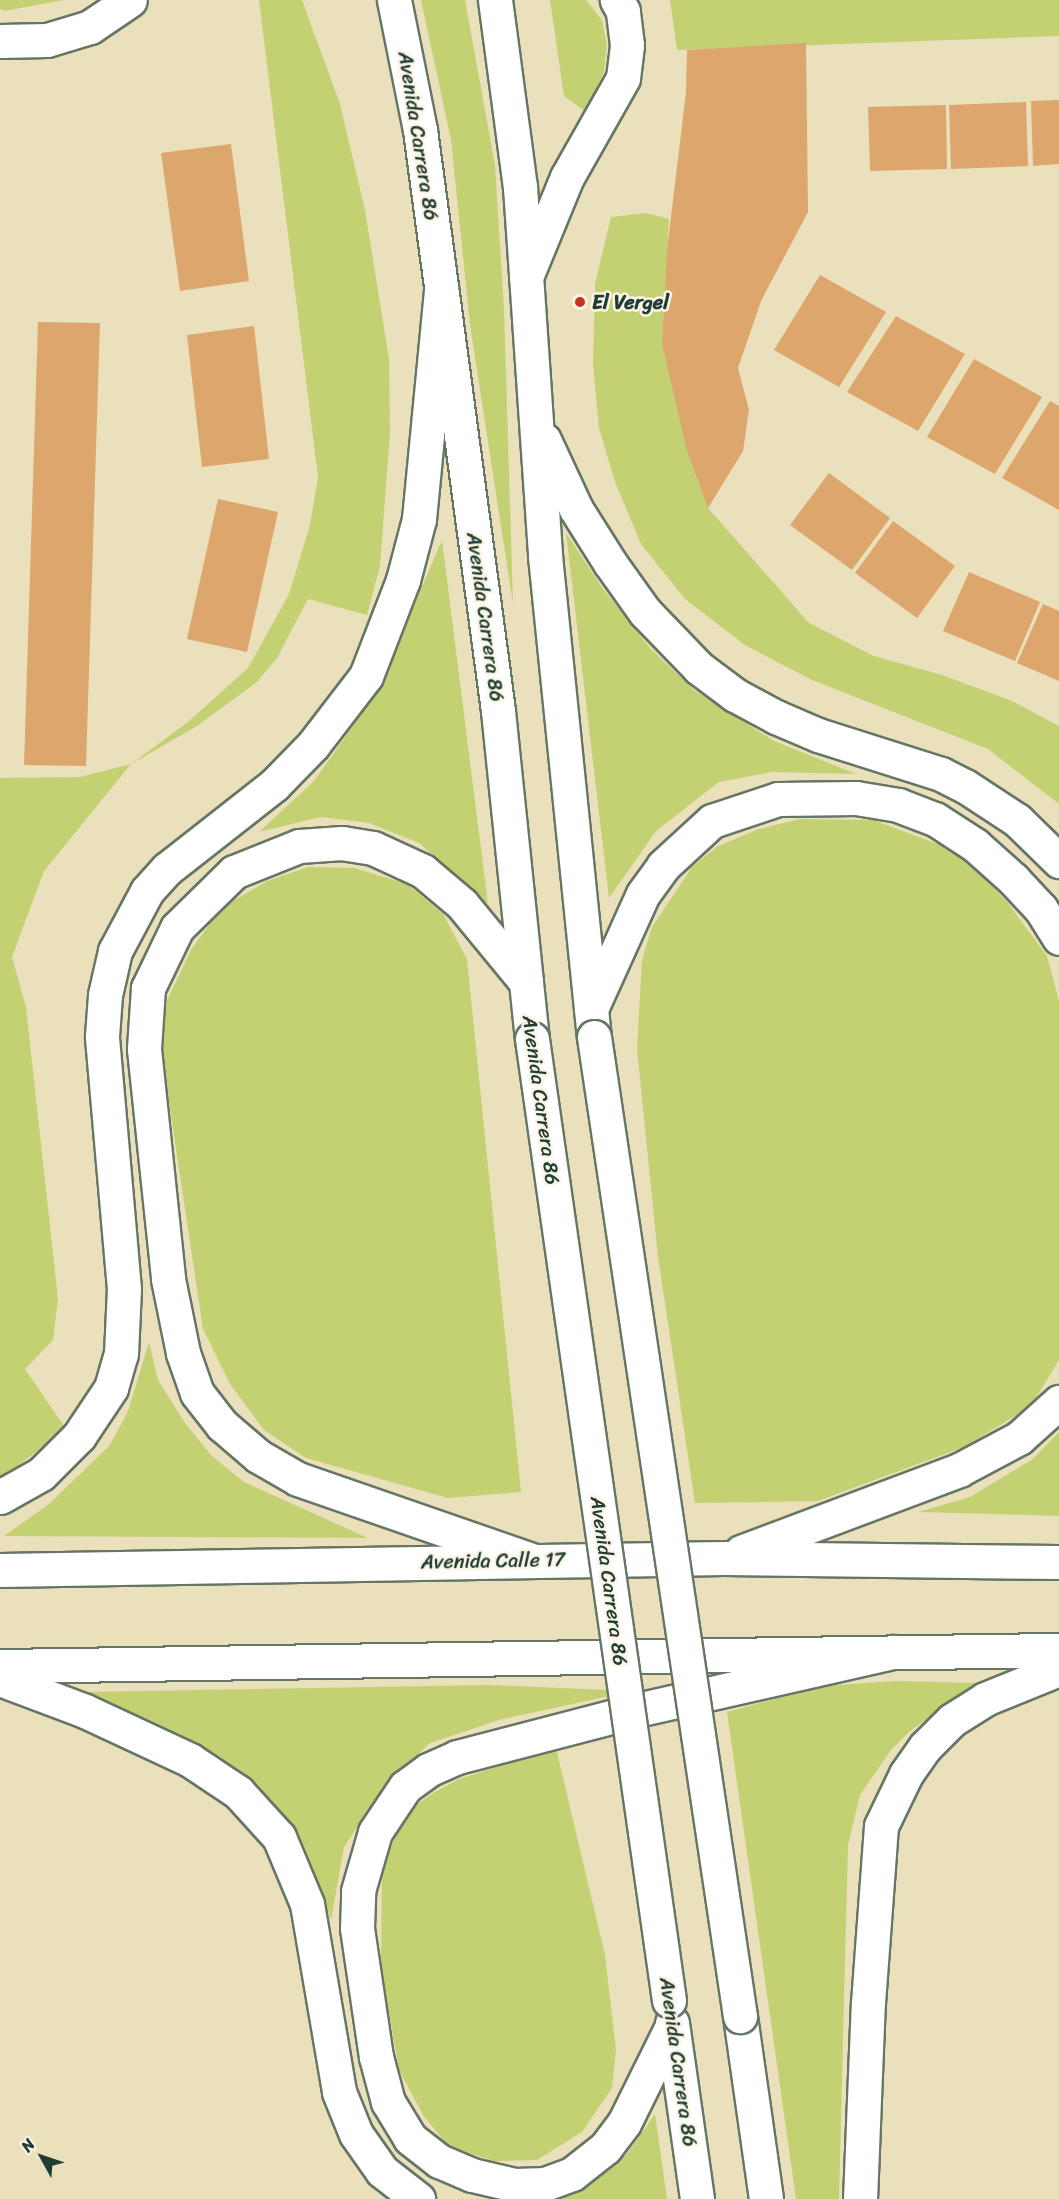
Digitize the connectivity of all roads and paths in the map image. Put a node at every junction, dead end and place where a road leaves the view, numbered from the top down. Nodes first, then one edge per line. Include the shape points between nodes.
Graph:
1 (130, 0) edge
2 (375, 0) edge
3 (394, 0) edge
4 (495, 0) edge
5 (617, 0) edge
6 (402, 38) junction
7 (0, 41) edge
8 (526, 277) junction
9 (441, 289) junction
10 (536, 422) junction
11 (1059, 861) edge
12 (1059, 938) edge
13 (526, 982) junction
14 (592, 1023) junction
15 (1059, 1401) edge
16 (0, 1497) edge
17 (724, 1558) junction
18 (532, 1560) junction
19 (1059, 1562) edge
20 (0, 1570) edge
21 (1059, 1650) edge
22 (892, 1652) junction
23 (0, 1666) edge
24 (1059, 1669) edge
25 (0, 1679) edge
26 (670, 2013) junction
27 (418, 2199) edge
28 (697, 2199) edge
29 (766, 2199) edge
30 (860, 2199) edge

1 - 7 main road via 90,27 47,40
2 - 6 main road
3 - 6 main road, Avenida Carrera 86
4 - 8 main road via 514,130
5 - 8 main road via 623,10 627,45 623,78 567,177
6 - 9 main road, Avenida Carrera 86 via 420,130
8 - 10 main road
9 - 13 main road, Avenida Carrera 86 via 498,711
9 - 16 main road via 419,519 403,580 366,676 314,745 274,785 167,869 147,891 115,951 105,995 102,1036 124,1289 121,1354 111,1388 79,1436 41,1474
10 - 11 main road via 576,509 602,552 645,612 699,668 735,694 797,726 965,786 1017,820
10 - 14 main road
12 - 14 main road via 1041,909 1013,879 975,845 935,819 898,805 856,798 778,799 712,821 663,866 643,894
13 - 18 main road via 462,904 423,871 373,848 342,843 299,846 234,872 177,928 148,988 144,1049 168,1278 183,1353 197,1393 222,1425 258,1456 298,1479
13 - 26 main road, Avenida Carrera 86, bridge
14 - 29 main road, bridge
15 - 17 main road via 1019,1438 959,1470
17 - 18 main road, Avenida Calle 17
17 - 19 main road, Avenida Calle 17
18 - 20 main road, Avenida Calle 17
21 - 22 main road
22 - 23 main road
22 - 26 main road via 626,1712 457,1757 428,1770 405,1787 375,1832 358,1891 357,1928 376,2057 394,2111 410,2138 439,2162 515,2185 545,2184 572,2174 605,2148 624,2123
24 - 30 main road via 985,1699 952,1720 925,1747 906,1774 882,1826 867,2003
25 - 27 main road via 86,1711 198,1765 238,1792 279,1837 307,1904 339,2092 356,2134 382,2171
26 - 28 main road, Avenida Carrera 86

